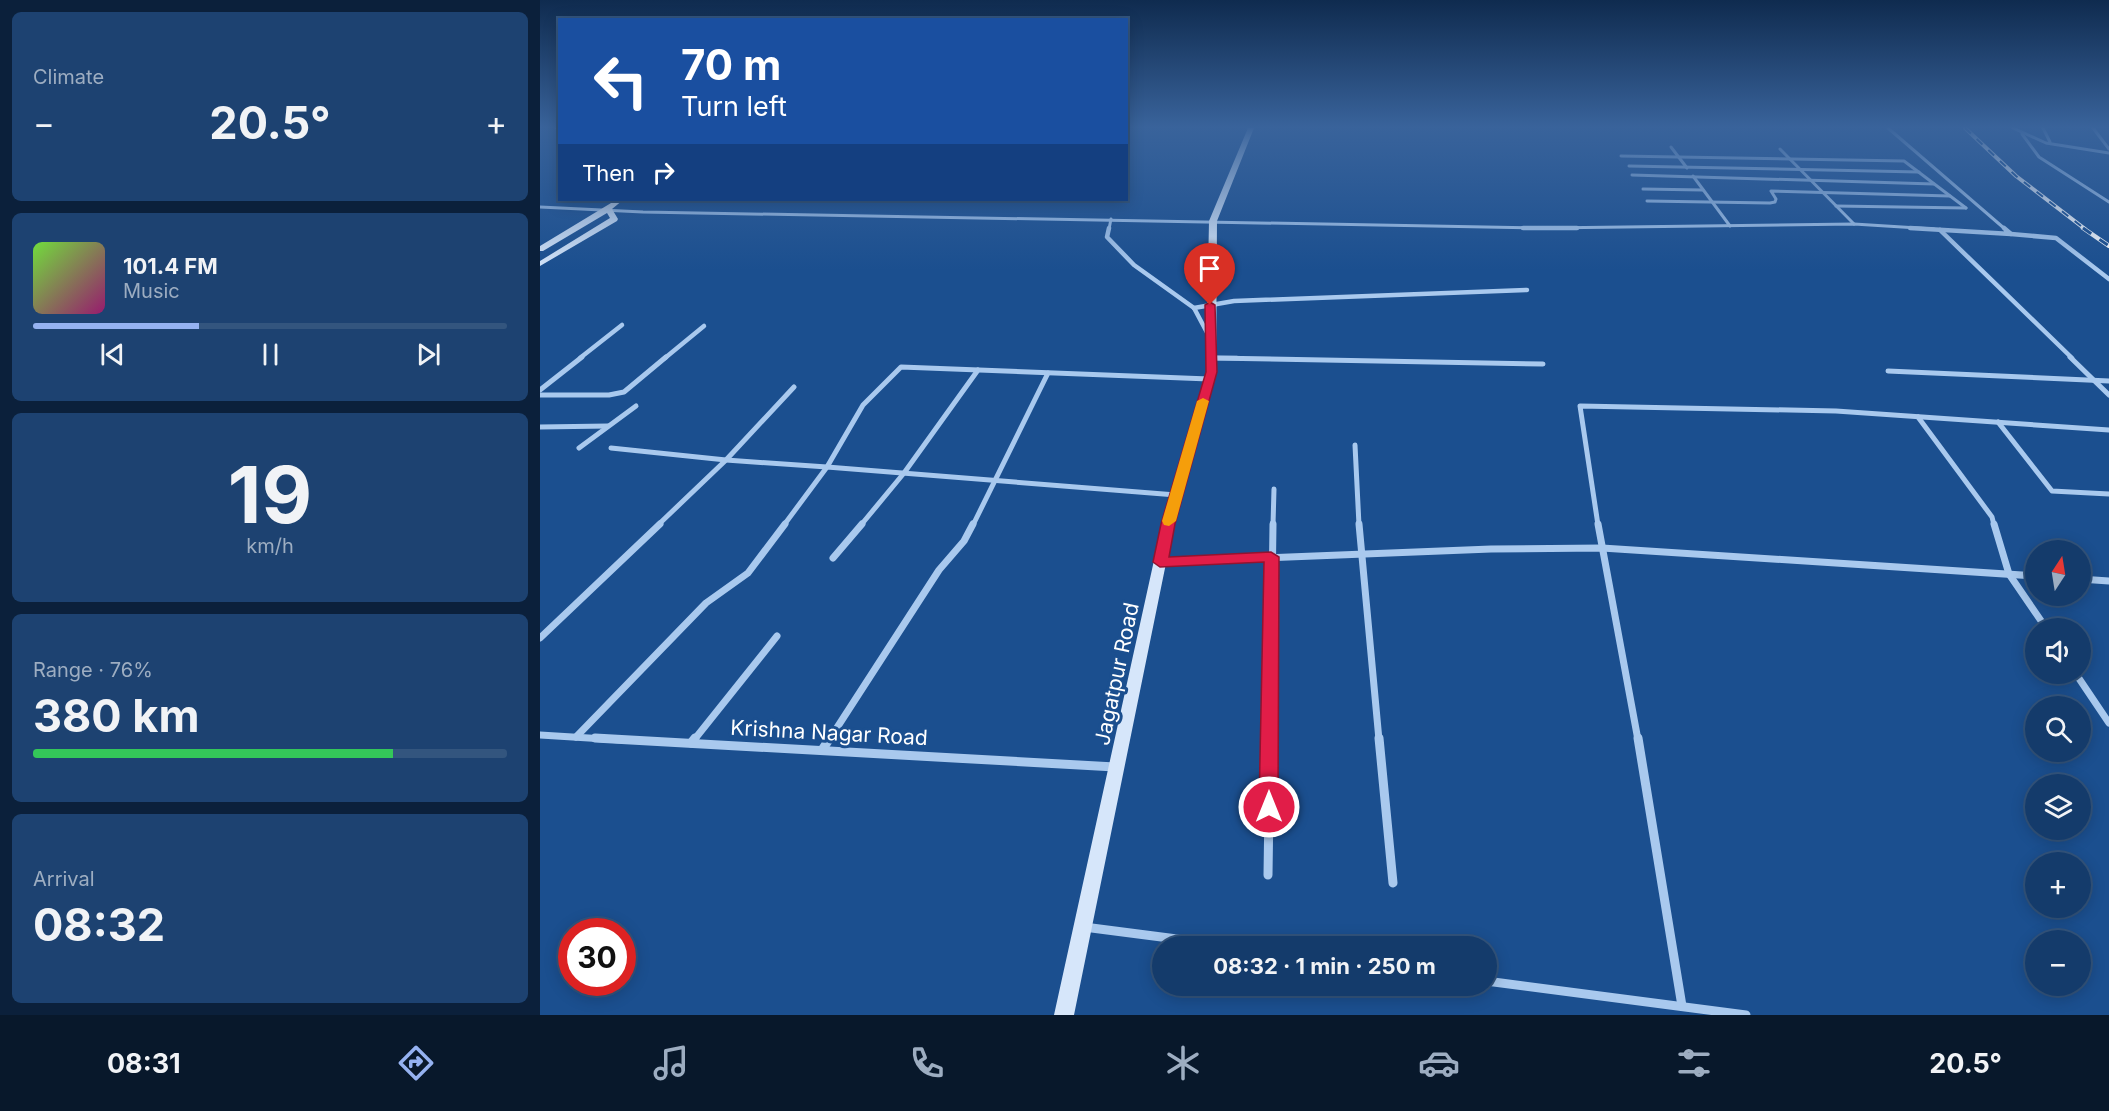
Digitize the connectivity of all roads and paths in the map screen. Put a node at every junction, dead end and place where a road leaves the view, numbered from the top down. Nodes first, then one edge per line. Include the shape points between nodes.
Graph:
1 (1232, 175) edge
2 (1805, 175) edge
3 (1923, 175) edge
4 (1943, 175) edge
5 (2067, 175) edge
6 (1632, 176) dead end
7 (1694, 177) junction
8 (1810, 180) junction
9 (1935, 184) junction
10 (1642, 189) dead end
11 (1703, 190) junction
12 (1823, 193) junction
13 (1950, 196) junction
14 (619, 201) edge
15 (1647, 201) dead end
16 (1713, 202) junction
17 (2109, 202) edge
18 (1836, 206) junction
19 (540, 207) edge
20 (608, 209) junction
21 (1110, 219) junction
22 (1213, 221) junction
23 (1854, 224) junction
24 (1730, 226) junction
25 (1940, 230) junction
26 (2011, 234) junction
27 (540, 249) edge
28 (540, 264) edge
29 (2109, 279) edge
30 (1527, 290) dead end
31 (1210, 305) junction
32 (1194, 308) junction
33 (622, 325) dead end
34 (704, 326) dead end
35 (1212, 344) junction
36 (1212, 358) junction
37 (1543, 364) dead end
38 (978, 370) junction
39 (1888, 371) dead end
40 (1048, 373) junction
41 (1209, 379) junction
42 (2094, 380) junction
43 (2109, 381) edge
44 (794, 387) dead end
45 (540, 390) edge
46 (540, 395) edge
47 (2109, 395) edge
48 (636, 406) dead end
49 (1918, 417) junction
50 (1998, 423) junction
51 (608, 426) junction
52 (540, 427) edge
53 (2109, 430) edge
54 (1355, 445) dead end
55 (579, 448) dead end
56 (611, 448) dead end
57 (726, 460) junction
58 (827, 467) junction
59 (904, 473) junction
60 (996, 480) junction
61 (1274, 489) dead end
62 (2109, 494) edge
63 (1177, 495) junction
64 (1602, 548) junction
65 (1361, 555) junction
66 (1271, 557) junction
67 (833, 558) dead end
68 (1160, 562) junction
69 (2009, 574) junction
70 (2025, 575) edge
71 (2091, 580) edge
72 (2109, 581) edge
73 (2039, 618) edge
74 (777, 636) dead end
75 (540, 638) edge
76 (2083, 684) edge
77 (2109, 723) edge
78 (540, 735) edge
79 (576, 737) junction
80 (691, 743) junction
81 (822, 750) junction
82 (1117, 767) junction
83 (1268, 875) dead end
84 (1393, 883) dead end
85 (1083, 927) junction
86 (1153, 936) edge
87 (1497, 982) edge
88 (1682, 1006) junction
89 (1064, 1015) edge
90 (1746, 1015) edge

1 - 22 street, Jagatpur Road
2 - 8 street
3 - 9 street
4 - 26 street
5 - 17 street
6 - 7 street
7 - 8 street
7 - 11 street
8 - 9 street
8 - 12 street
9 - 13 street
10 - 11 street
11 - 16 street
12 - 13 street
12 - 16 street via 1771,191 1775,202
12 - 18 street
13 - 18 street via 1966,208
14 - 20 street
15 - 16 street
16 - 24 street
18 - 23 street
19 - 20 street
20 - 21 street
20 - 27 street
20 - 28 street via 614,219
21 - 22 street
21 - 32 street, Jagatpur Road via 1107,237 1134,265
22 - 24 street via 1546,228
22 - 31 street, Jagatpur Road
23 - 24 street
23 - 25 street
25 - 26 street
25 - 42 street
26 - 29 street via 2056,238
30 - 31 street
31 - 32 street
31 - 35 street, Jagatpur Road
32 - 35 street, Jagatpur Road
33 - 45 street
34 - 46 street via 624,392
35 - 36 street, Jagatpur Road
36 - 37 street
36 - 41 street, Jagatpur Road
38 - 40 street
38 - 58 street via 901,367 863,405
38 - 59 street
39 - 42 street
40 - 41 street
40 - 60 street
41 - 63 street, Jagatpur Road
42 - 43 street
42 - 47 street
44 - 57 street
48 - 51 street
49 - 50 street
49 - 64 street via 1836,411 1580,406
49 - 69 street via 1992,517
50 - 53 street
50 - 62 street via 2052,491
51 - 52 street
51 - 55 street
54 - 65 street
56 - 57 street
57 - 58 street
57 - 75 street
58 - 59 street
58 - 79 street via 748,573 706,603
59 - 60 street
59 - 67 street
60 - 63 street
60 - 81 street via 964,541 939,570
61 - 66 street
63 - 68 street, Jagatpur Road
64 - 65 street
64 - 69 street
64 - 88 street
65 - 66 street
65 - 84 street
66 - 68 street
66 - 83 street
68 - 82 street, Jagatpur Road
69 - 70 street
69 - 73 street
71 - 72 street
74 - 80 street
76 - 77 street
78 - 79 street, Krishna Nagar Road
79 - 80 street, Krishna Nagar Road
80 - 81 street, Krishna Nagar Road
81 - 82 street, Krishna Nagar Road
82 - 85 street, Jagatpur Road
85 - 86 street
85 - 89 street, Jagatpur Road
87 - 88 street
88 - 90 street

